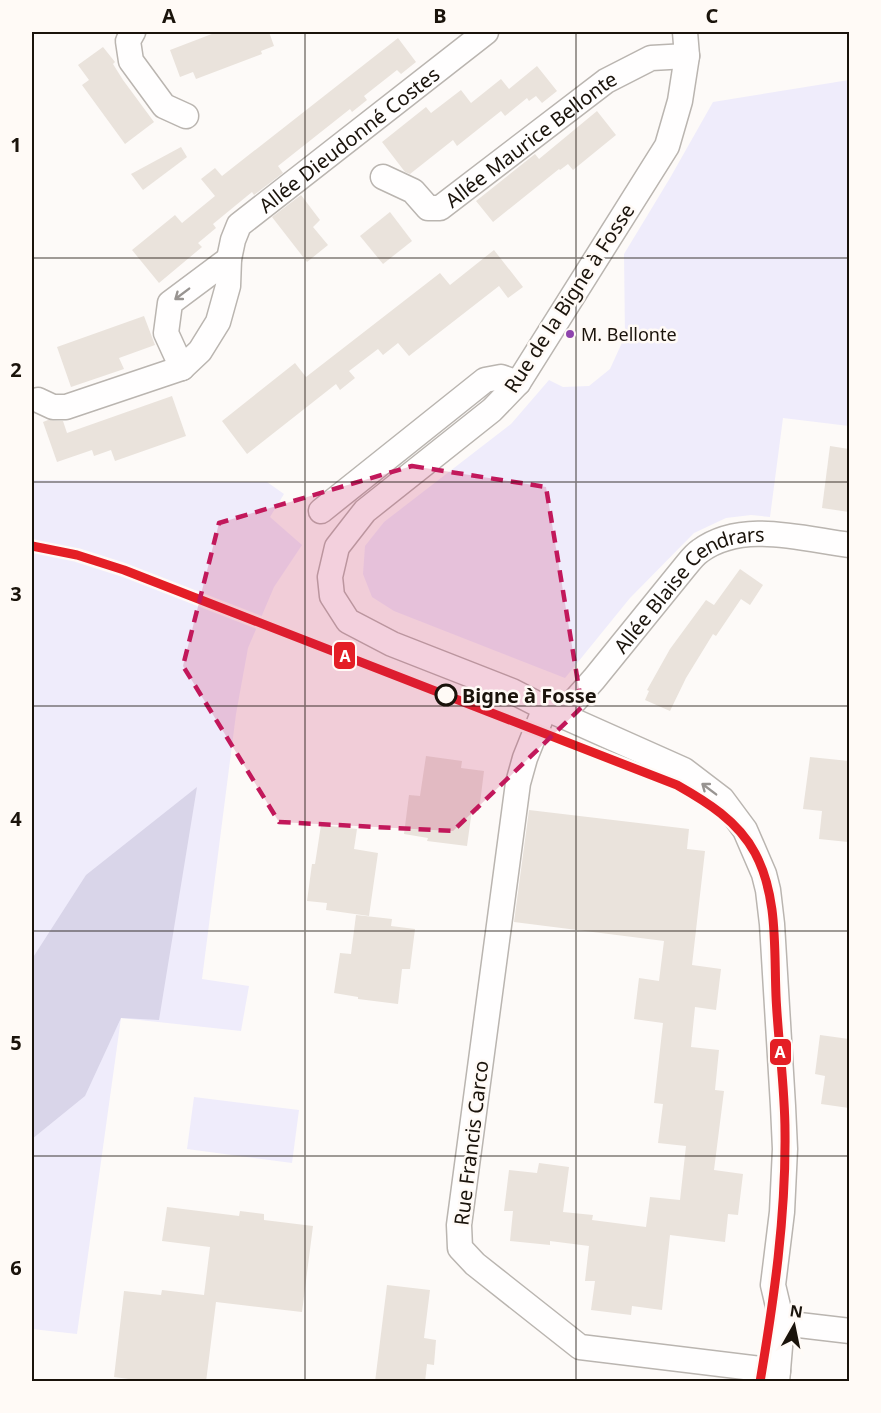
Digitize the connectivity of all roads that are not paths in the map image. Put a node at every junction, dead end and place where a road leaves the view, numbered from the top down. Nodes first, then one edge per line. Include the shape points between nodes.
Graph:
1 (133, 32) edge
2 (486, 32) edge
3 (684, 32) edge
4 (687, 56) junction
5 (186, 116) dead end
6 (383, 177) dead end
7 (229, 259) junction
8 (182, 369) junction
9 (518, 383) junction
10 (38, 400) dead end
11 (321, 511) dead end
12 (849, 545) edge
13 (553, 712) junction
14 (525, 758) joint
15 (782, 1323) junction
16 (849, 1331) edge
17 (778, 1376) edge

1 - 5 street via 128,41 131,61 164,106
2 - 7 street, Allée Dieudonné Costes via 239,225
3 - 4 street, Rue de la Bigne à Fosse
4 - 6 street, Allée Maurice Bellonte via 651,58 606,81 440,208 428,208 413,191
4 - 9 street, Rue de la Bigne à Fosse via 667,146
7 - 8 street, Allée Dieudonné Costes via 228,286 218,322 200,351
7 -> 8 street via 170,303 166,333
8 - 10 street, Allée Dieudonné Costes via 66,408
9 - 11 street via 501,377 485,380
9 - 13 street, Rue de la Bigne à Fosse via 492,410 365,511 337,547 330,577 332,596 348,621 392,644 512,691
12 - 13 street, Allée Blaise Cendrars via 760,533 729,537 700,551 594,679
13 - 14 street, Allée Blaise Cendrars
15 -> 13 street, Rue de la Bigne à Fosse via 773,1285 782,1212 784,1128 772,924 764,874 745,830 722,799 684,770
14 - 17 street, Rue Francis Carco via 503,890 459,1225 460,1248 580,1347
15 - 16 street
15 - 17 street, Rue de la Bigne à Fosse

